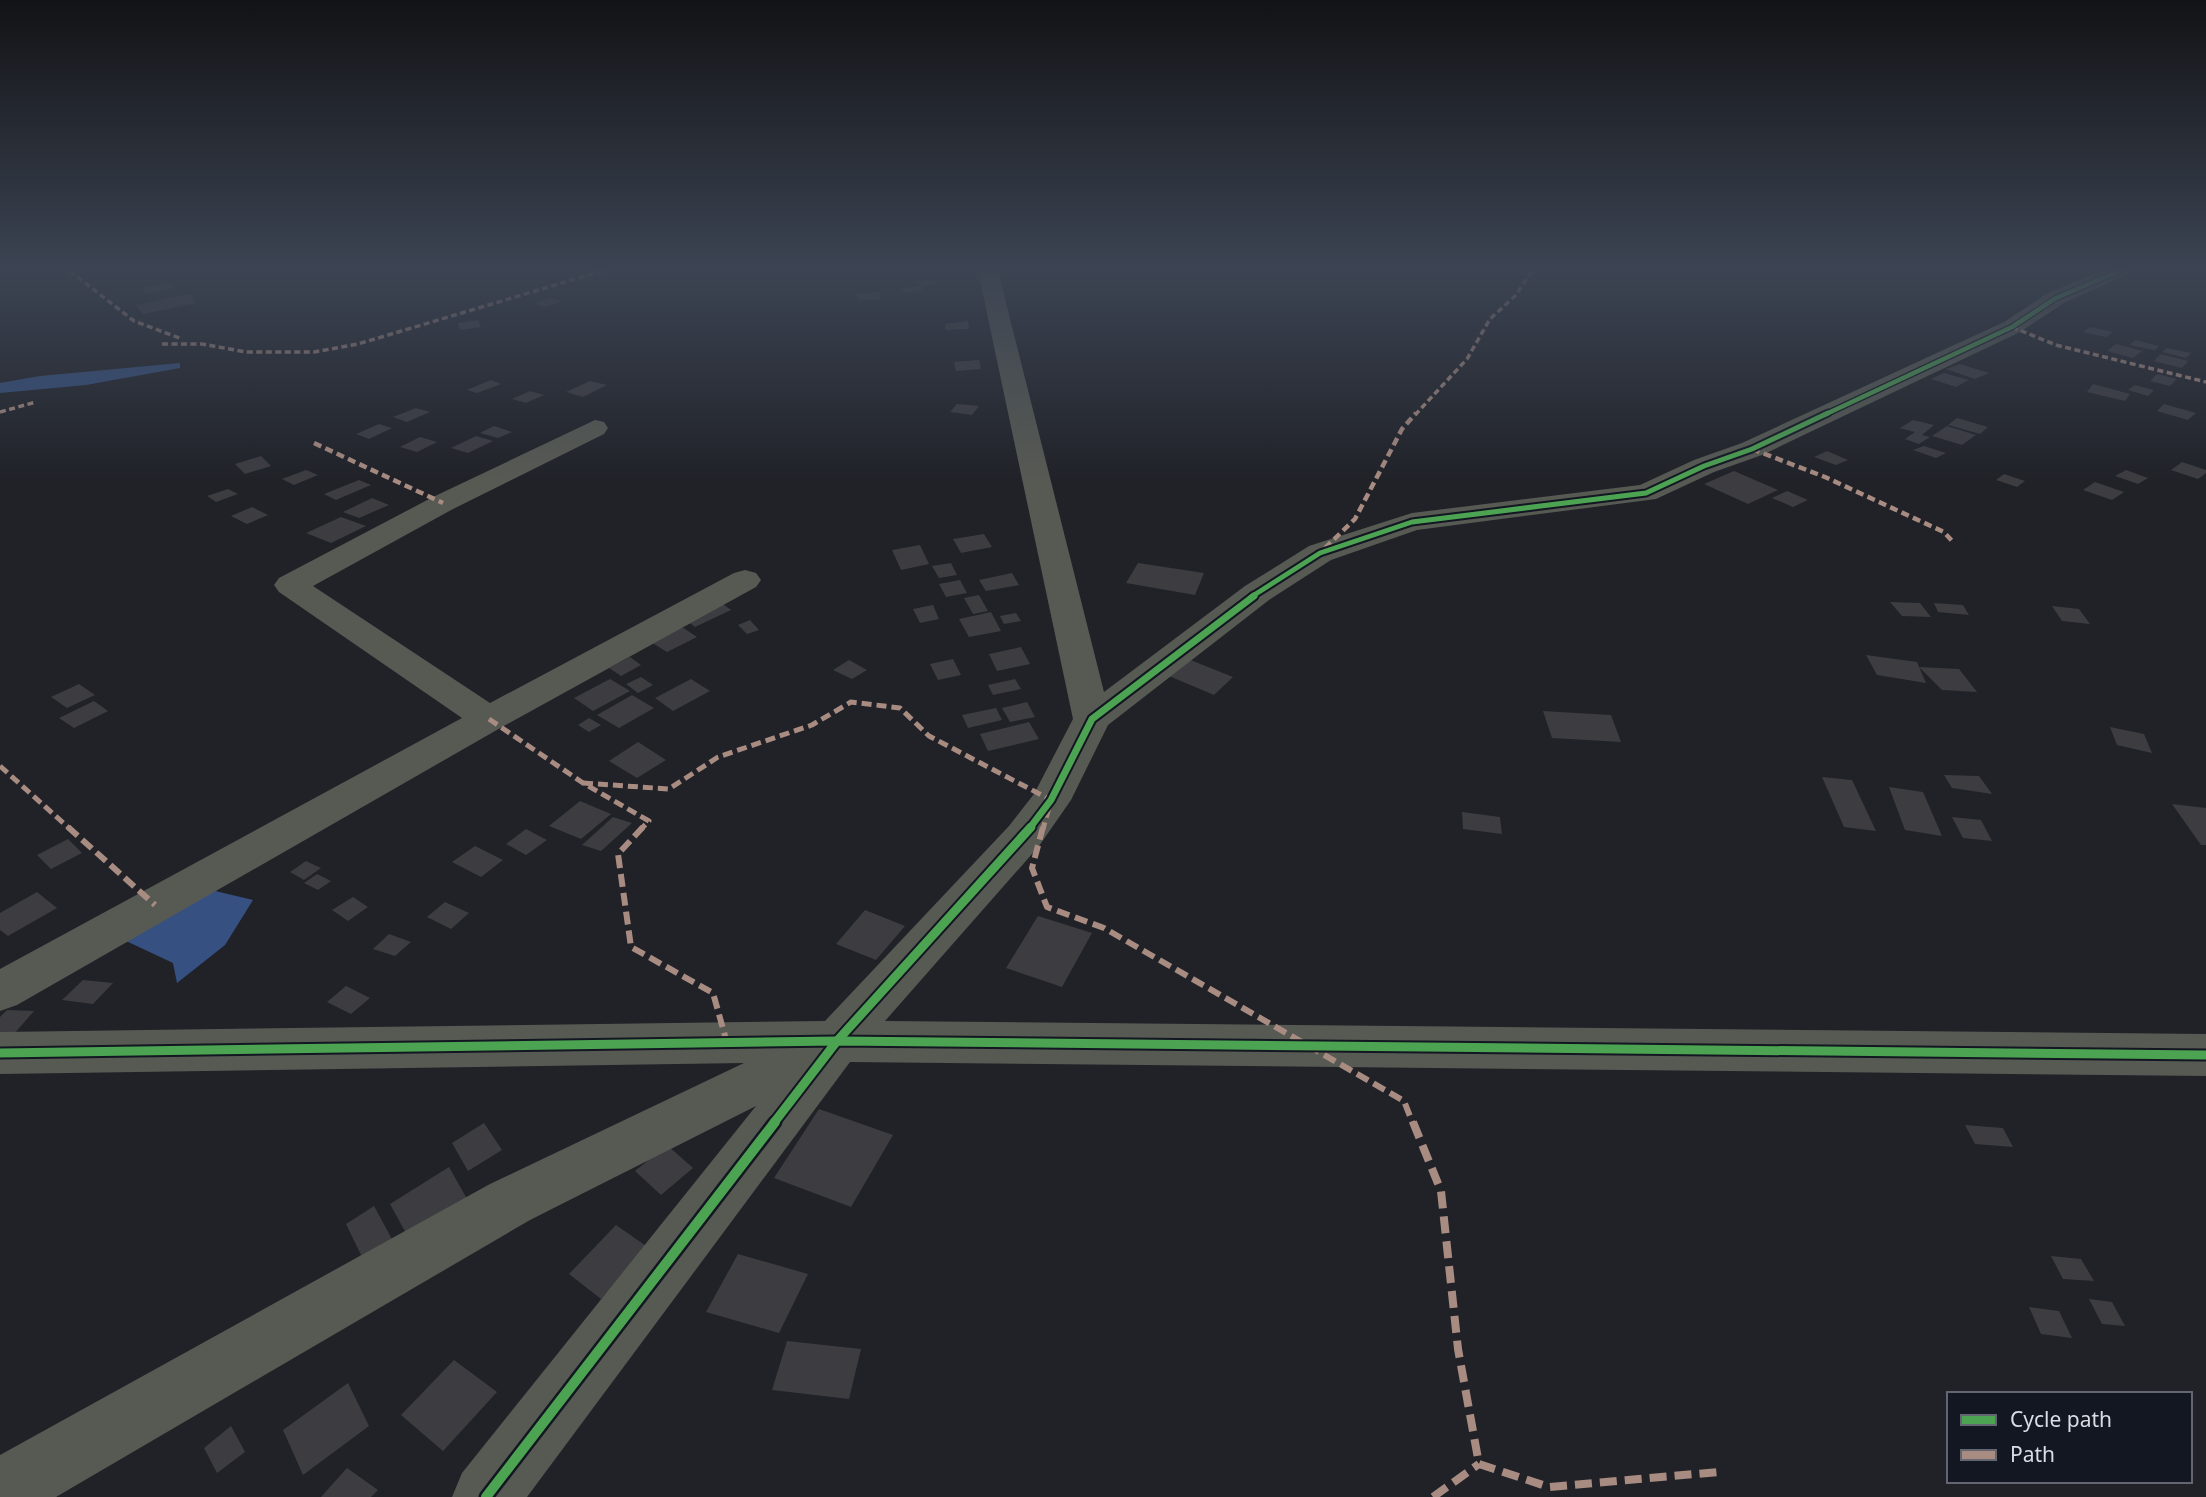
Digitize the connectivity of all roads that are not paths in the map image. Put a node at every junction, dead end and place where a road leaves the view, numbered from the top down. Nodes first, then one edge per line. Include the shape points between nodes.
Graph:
1 (1004, 341) edge
2 (1982, 341) edge
3 (595, 428) dead end
4 (745, 580) dead end
5 (489, 719) junction
6 (1092, 719) junction
7 (0, 992) edge
8 (837, 1041) junction
9 (0, 1053) edge
10 (2206, 1055) edge
11 (0, 1492) edge
12 (486, 1497) edge

1 - 6 street
2 - 6 street via 1752,449 1646,493 1412,522 1320,553 1257,593
3 - 5 street via 290,585
4 - 5 street
5 - 7 street
6 - 8 street via 1051,800 1024,836
8 - 9 street
8 - 10 street
8 - 11 street via 510,1202
8 - 12 street

